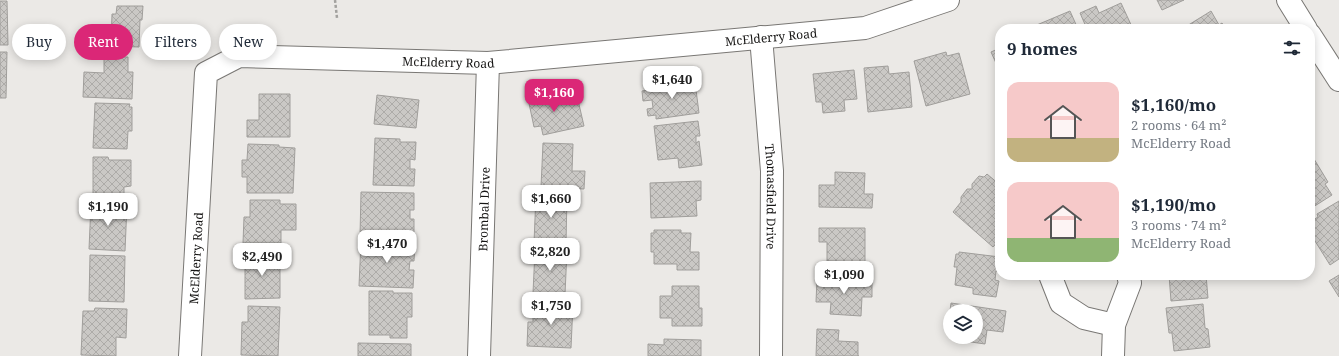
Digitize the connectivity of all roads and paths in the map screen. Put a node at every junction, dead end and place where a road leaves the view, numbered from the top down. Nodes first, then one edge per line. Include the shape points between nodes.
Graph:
1 (335, 0) edge
2 (948, 0) edge
3 (1288, 0) edge
4 (337, 18) dead end
5 (1303, 24) edge
6 (762, 37) junction
7 (1315, 43) edge
8 (488, 63) junction
9 (1339, 80) edge
10 (1052, 280) edge
11 (1129, 280) edge
12 (1114, 325) junction
13 (190, 356) edge
14 (479, 356) edge
15 (771, 356) edge
16 (1113, 356) edge

1 - 4 path
2 - 6 street, McElderry Road via 865,28
3 - 5 street
6 - 8 street, McElderry Road
6 - 15 street, Thomasfield Drive via 772,172
7 - 9 street
8 - 13 street, McElderry Road via 239,56 206,73
8 - 14 street, Brombal Drive
10 - 12 street via 1061,303 1084,318
11 - 12 street
12 - 16 street

